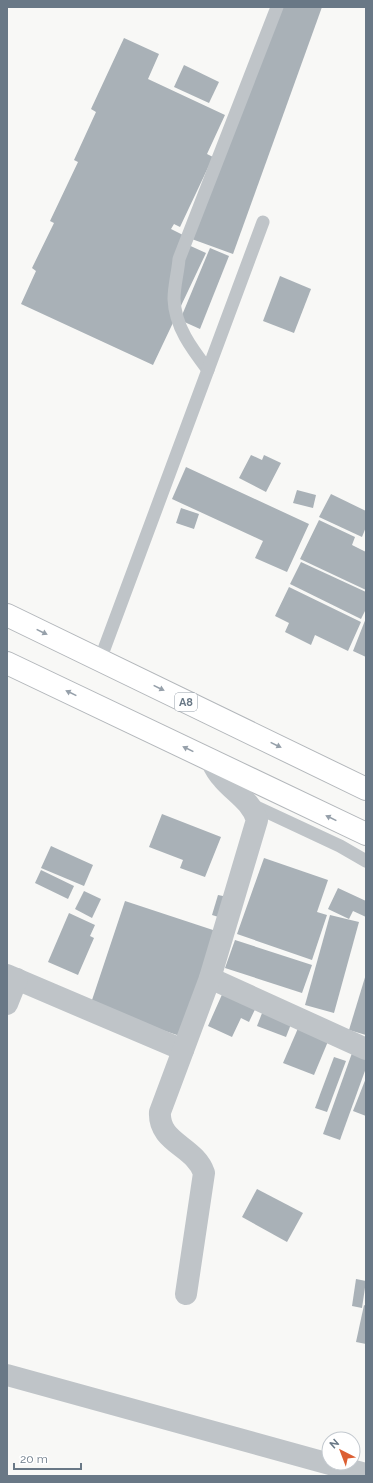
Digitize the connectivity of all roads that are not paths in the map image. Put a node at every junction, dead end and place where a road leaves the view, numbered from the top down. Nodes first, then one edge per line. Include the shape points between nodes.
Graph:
1 (277, 7) edge
2 (263, 222) dead end
3 (208, 370) junction
4 (7, 614) edge
5 (100, 660) junction
6 (7, 663) edge
7 (211, 760) junction
8 (366, 789) edge
9 (248, 803) junction
10 (366, 834) edge
11 (366, 861) edge
12 (12, 977) edge
13 (210, 978) junction
14 (7, 1004) edge
15 (366, 1049) edge
16 (182, 1050) junction
17 (186, 1294) dead end
18 (7, 1375) edge
19 (366, 1474) edge

1 - 3 lane via 179,259 174,298 176,316 188,342
2 - 3 lane
3 - 5 lane
4 -> 5 highway, A8
5 -> 8 highway, A8
7 -> 6 highway
7 - 9 street via 224,780
10 -> 7 highway
9 - 11 lane
9 - 13 street via 257,820
12 - 14 street
12 - 16 street
13 - 15 street
13 - 16 street
16 - 17 street via 160,1112 159,1122 164,1132 197,1159 204,1173
18 - 19 street

